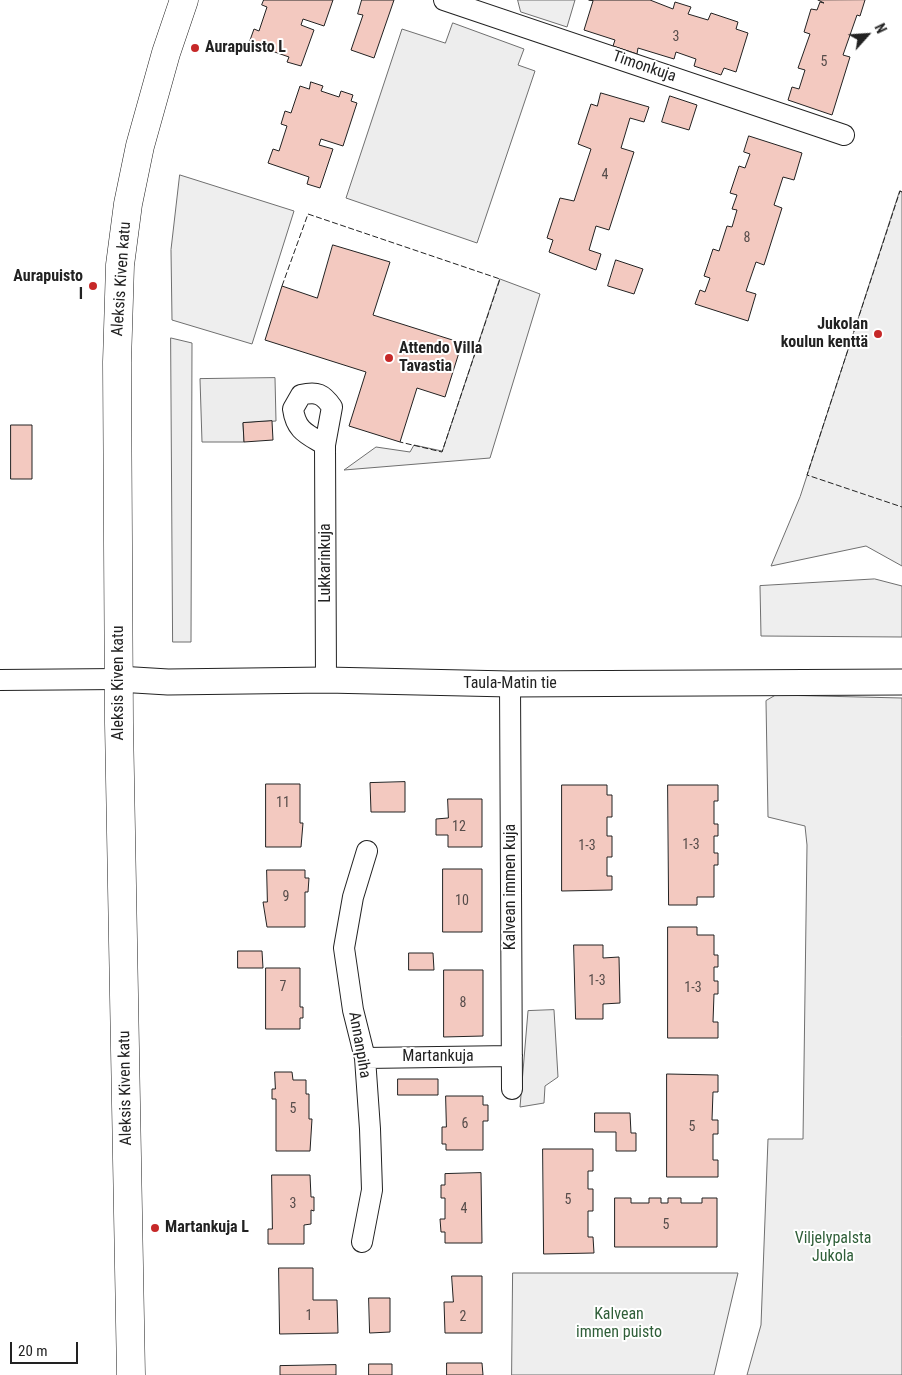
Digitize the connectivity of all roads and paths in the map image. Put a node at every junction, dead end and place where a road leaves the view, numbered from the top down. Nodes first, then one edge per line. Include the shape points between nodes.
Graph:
1 (184, 0) edge
2 (444, 0) edge
3 (844, 135) dead end
4 (325, 445) dead end
5 (118, 679) junction
6 (0, 680) edge
7 (326, 680) junction
8 (902, 682) edge
9 (510, 684) junction
10 (367, 850) dead end
11 (512, 1056) junction
12 (365, 1058) junction
13 (512, 1089) dead end
14 (362, 1242) dead end
15 (131, 1375) edge

1 - 5 main road, Aleksis Kiven katu via 140,146 120,265 117,362
2 - 3 street, Timonkuja
4 - 7 street, Lukkarinkuja
5 - 6 street
5 - 7 street, Taula-Matin tie via 168,682
5 - 15 main road, Aleksis Kiven katu
7 - 9 street, Taula-Matin tie
8 - 9 street, Taula-Matin tie
9 - 11 street, Kalvean immen kuja
10 - 12 street, Annanpiha via 353,897 344,948 353,1010
11 - 12 street, Martankuja
11 - 13 street, Kalvean immen kuja
12 - 14 street, Annanpiha via 372,1190

